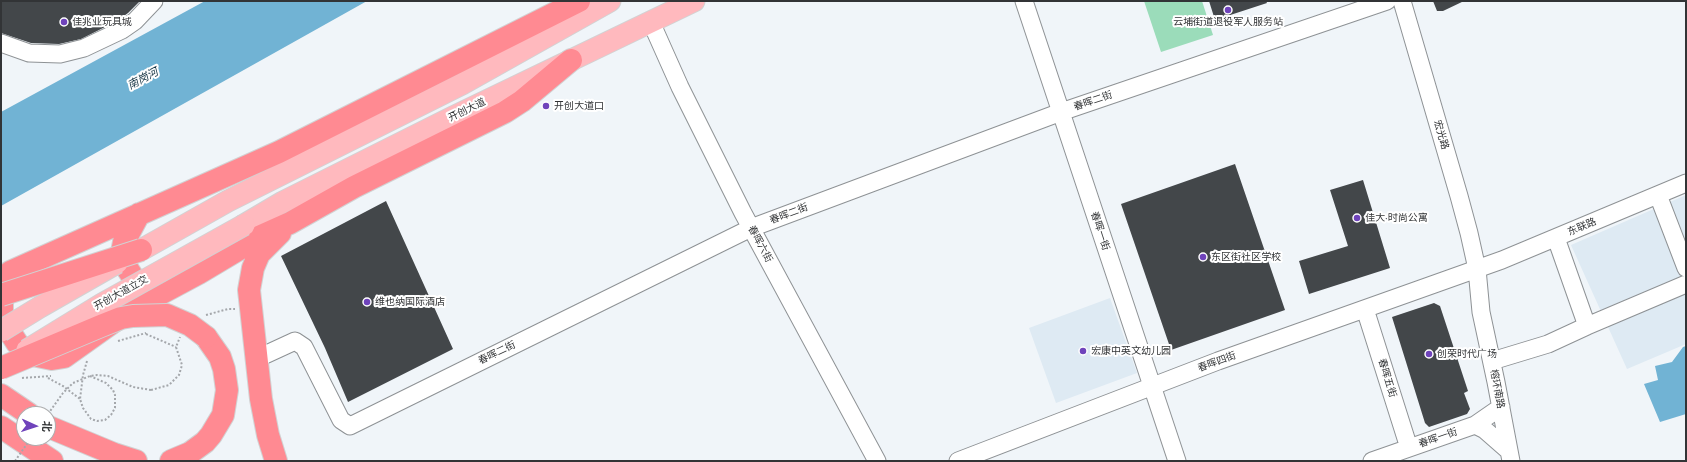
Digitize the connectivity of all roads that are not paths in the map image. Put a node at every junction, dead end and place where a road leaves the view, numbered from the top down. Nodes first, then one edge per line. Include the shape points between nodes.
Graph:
1 (154, 1) edge
2 (579, 1) edge
3 (610, 1) edge
4 (694, 1) edge
5 (1024, 1) edge
6 (1387, 1) edge
7 (1402, 1) edge
8 (651, 22) junction
9 (1, 43) edge
10 (571, 60) junction
11 (1061, 112) junction
12 (1686, 183) edge
13 (1658, 195) junction
14 (139, 214) junction
15 (290, 223) junction
16 (244, 225) joint
17 (751, 228) junction
18 (1556, 238) junction
19 (141, 250) junction
20 (23, 267) junction
21 (1686, 268) edge
22 (1477, 269) junction
23 (1, 276) edge
24 (1686, 284) edge
25 (163, 292) junction
26 (1, 295) edge
27 (1365, 309) junction
28 (1587, 326) junction
29 (1, 331) edge
30 (256, 359) junction
31 (1492, 361) junction
32 (1, 367) edge
33 (1152, 386) junction
34 (1, 395) edge
35 (17, 406) edge
36 (1500, 407) junction
37 (1475, 425) junction
38 (2, 428) edge
39 (56, 431) edge
40 (56, 434) edge
41 (1409, 448) junction
42 (1510, 456) edge
43 (28, 461) edge
44 (52, 461) edge
45 (98, 461) edge
46 (136, 461) edge
47 (171, 461) edge
48 (276, 461) edge
49 (877, 461) edge
50 (958, 461) edge
51 (1177, 461) edge
52 (1372, 461) edge

1 - 9 street via 135,21 122,30 84,48 60,54 29,53
2 - 14 highway via 279,152
3 - 19 main road via 462,84 228,201
4 - 8 main road, 开创大道
5 - 11 street, 春晖一街
6 - 11 street, 春晖二街
7 - 22 street, 宏光路 via 1459,196
8 - 10 main road, 开创大道
8 - 17 street, 春晖六街 via 680,87
10 - 15 highway via 505,112 354,187
10 - 16 main road, 开创大道 via 297,195
11 - 17 street, 春晖二街
11 - 33 street, 春晖一街
12 - 13 street, 东联路
13 - 18 street, 东联路
13 - 21 street
14 - 20 highway
14 - 25 highway via 124,242 122,252 125,265 132,278 143,287
15 - 25 highway via 260,236
15 - 30 highway via 259,254 253,268 249,290
16 - 32 main road, 开创大道立交, bridge via 102,304
17 - 30 street, 春晖二街 via 350,426 341,420 304,347 295,340
17 - 49 street, 春晖六街
18 - 22 street, 东联路
18 - 28 street
19 - 26 highway, bridge
19 - 29 main road, bridge
20 - 23 highway
20 - 25 highway via 7,281 2,290 2,316 17,343 28,354 40,358 58,359 69,355 130,310
22 - 27 street, 春晖四街
22 - 31 street, 榕环南路 via 1481,312
24 - 28 street
27 - 33 street, 春晖四街
27 - 41 street, 春晖五街
28 - 31 street via 1548,344
30 - 48 highway via 268,435
31 - 36 street, 榕环南路
32 - 47 highway, bridge via 121,318 167,316 190,325 206,337 220,357 227,390 223,415 212,435 190,453
33 - 50 street, 春晖四街
33 - 51 street, 春晖一街
34 - 35 highway
36 - 37 street, 春晖一街
36 - 42 street, 榕环南路
37 - 41 street, 春晖一街
37 - 42 street via 1485,430
38 - 43 highway
38 - 44 highway
39 - 46 highway
40 - 45 highway
41 - 52 street, 春晖一街

